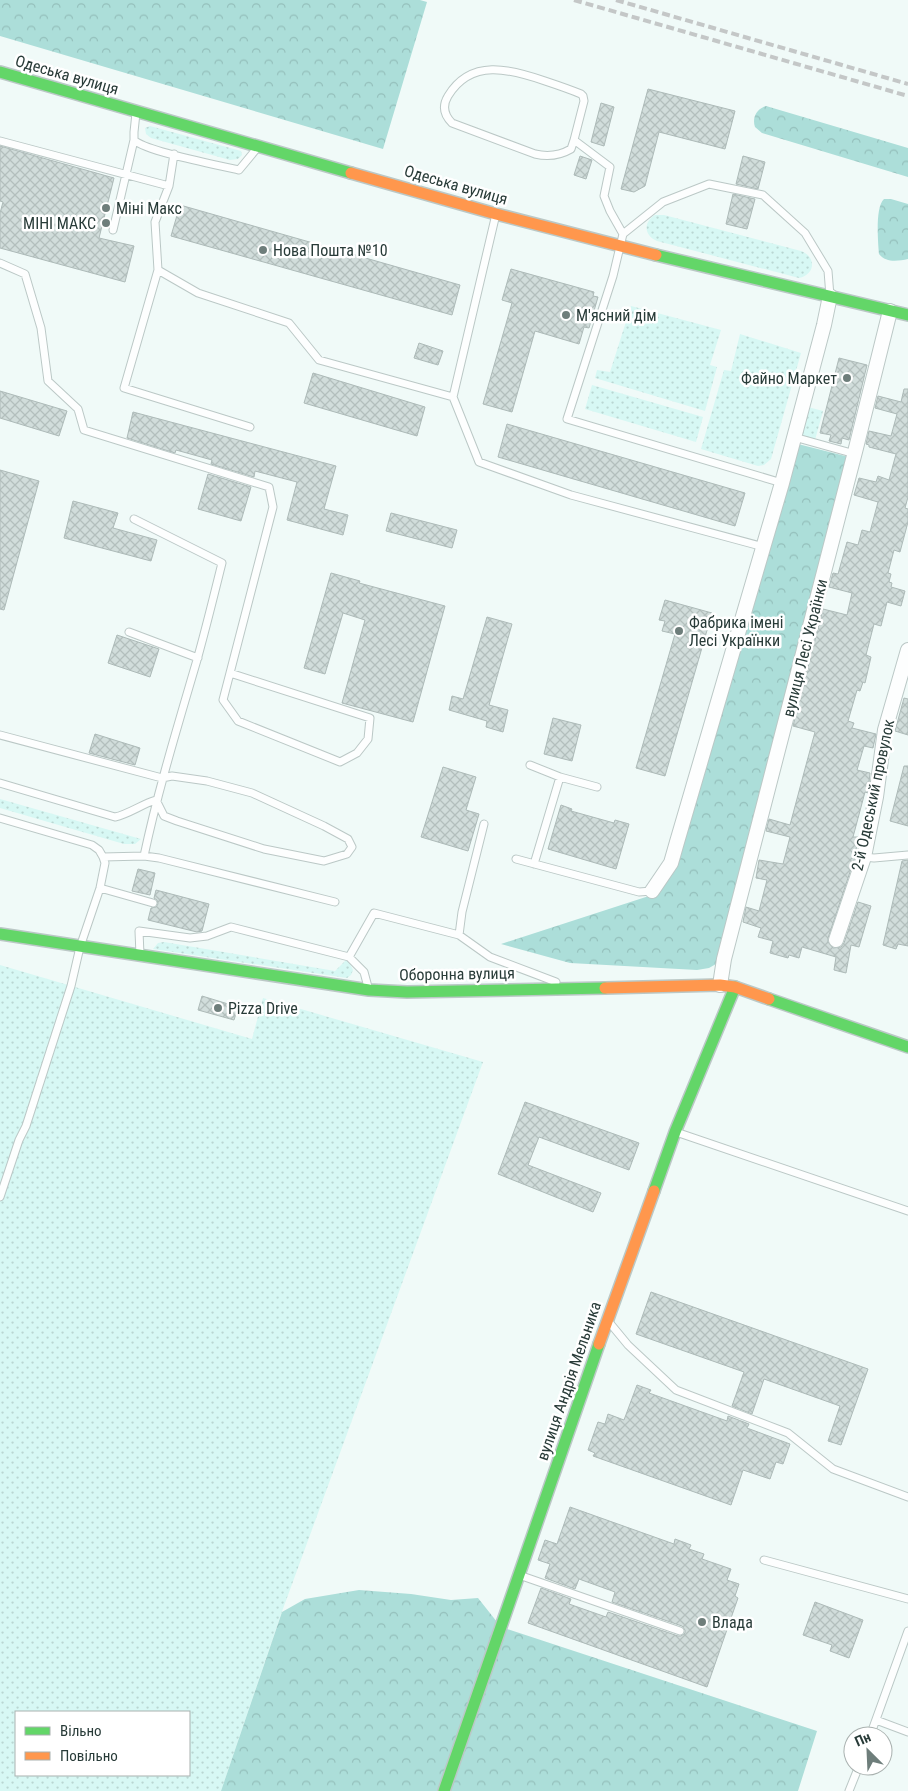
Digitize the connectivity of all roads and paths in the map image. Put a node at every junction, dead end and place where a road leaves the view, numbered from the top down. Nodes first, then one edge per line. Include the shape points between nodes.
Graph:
1 (0, 72) edge
2 (136, 112) junction
3 (134, 140) junction
4 (574, 140) junction
5 (0, 141) edge
6 (258, 147) junction
7 (174, 154) junction
8 (126, 174) junction
9 (169, 186) junction
10 (496, 214) junction
11 (113, 230) dead end
12 (623, 234) junction
13 (621, 247) junction
14 (0, 263) edge
15 (158, 270) junction
16 (830, 296) junction
17 (890, 310) junction
18 (908, 315) edge
19 (453, 397) junction
20 (250, 427) dead end
21 (793, 437) junction
22 (855, 454) junction
23 (782, 483) junction
24 (134, 519) dead end
25 (764, 547) junction
26 (129, 632) dead end
27 (908, 650) edge
28 (198, 658) junction
29 (230, 673) junction
30 (0, 735) edge
31 (530, 765) dead end
32 (162, 778) junction
33 (560, 778) junction
34 (0, 783) edge
35 (597, 787) dead end
36 (156, 800) junction
37 (0, 818) edge
38 (484, 824) dead end
39 (908, 855) edge
40 (144, 856) junction
41 (103, 857) junction
42 (864, 857) junction
43 (516, 859) dead end
44 (534, 864) junction
45 (100, 888) junction
46 (652, 891) joint
47 (335, 902) dead end
48 (153, 904) dead end
49 (0, 934) edge
50 (459, 936) junction
51 (836, 940) dead end
52 (80, 947) junction
53 (140, 955) junction
54 (349, 957) junction
55 (720, 985) junction
56 (568, 987) junction
57 (735, 987) junction
58 (369, 990) junction
59 (908, 1046) edge
60 (674, 1132) junction
61 (0, 1197) edge
62 (908, 1211) edge
63 (607, 1320) junction
64 (908, 1497) edge
65 (764, 1560) dead end
66 (519, 1575) junction
67 (908, 1599) edge
68 (680, 1631) dead end
69 (908, 1631) edge
70 (876, 1720) junction
71 (874, 1726) edge
72 (908, 1732) edge
73 (855, 1776) edge
74 (444, 1791) edge
75 (849, 1791) edge

1 - 2 street, Одеська вулиця
2 - 3 lane
2 - 6 street, Одеська вулиця
3 - 7 lane via 140,145
3 - 8 lane
4 - 4 lane via 571,149 562,154 535,154 452,123 444,104 458,84 475,72 497,69 522,73 583,96
4 - 12 lane via 610,167 604,196
5 - 8 lane
6 - 7 lane via 239,170
6 - 10 street, Одеська вулиця
7 - 9 lane
8 - 9 lane
8 - 11 lane
9 - 15 lane via 155,222
10 - 13 street, Одеська вулиця
10 - 19 lane
12 - 13 lane
12 - 16 lane via 663,202 709,184 763,195 805,233 828,271
13 - 16 street, Одеська вулиця
13 - 23 lane via 567,419
14 - 29 lane via 25,274 41,328 48,381 78,409 84,430 269,487 273,507
15 - 19 lane via 198,293 290,323 319,360
15 - 20 lane via 124,388
16 - 17 street, Одеська вулиця
16 - 21 street
17 - 18 street, Одеська вулиця
17 - 22 street, вулиця Лесі Українки
19 - 25 lane via 479,462 571,495
21 - 22 lane
21 - 23 street
22 - 55 street, вулиця Лесі Українки
23 - 25 street
24 - 28 lane via 222,563
25 - 46 street via 671,863
26 - 28 lane
27 - 42 street, 2-й Одеський провулок via 885,730
28 - 32 lane
29 - 29 lane via 222,700 238,720 340,762 357,753 368,739 370,718
30 - 32 lane
31 - 33 lane
32 - 36 lane
32 - 36 lane via 172,776 207,781 252,793 324,826 348,839 352,846 347,854 324,861 264,849 164,816
33 - 35 lane
33 - 44 lane
34 - 36 lane via 114,817
36 - 40 lane
37 - 41 lane via 92,845
38 - 50 lane
39 - 42 lane
40 - 41 lane
40 - 47 lane
41 - 45 lane via 105,863
42 - 51 street, 2-й Одеський провулок
43 - 44 lane
44 - 46 lane via 639,892
45 - 48 lane
45 - 52 lane
49 - 52 street, Оборонна вулиця
50 - 54 lane via 374,913
50 - 56 lane via 490,957
52 - 53 street, Оборонна вулиця
52 - 61 lane via 71,986
53 - 54 lane via 139,931 190,938 231,927
53 - 58 street, Оборонна вулиця
54 - 58 lane via 364,972
55 - 56 street, Оборонна вулиця
55 - 57 street, Оборонна вулиця
56 - 58 street, Оборонна вулиця via 407,992
57 - 59 street, Оборонна вулиця
57 - 60 street, вулиця Андрія Мельника
60 - 62 lane
60 - 63 street, вулиця Андрія Мельника
63 - 64 lane via 628,1345 676,1390 788,1433 834,1469
63 - 66 street, вулиця Андрія Мельника
65 - 67 lane
66 - 68 lane
66 - 74 street, вулиця Андрія Мельника
69 - 70 lane
70 - 71 lane
70 - 72 lane
73 - 75 lane

